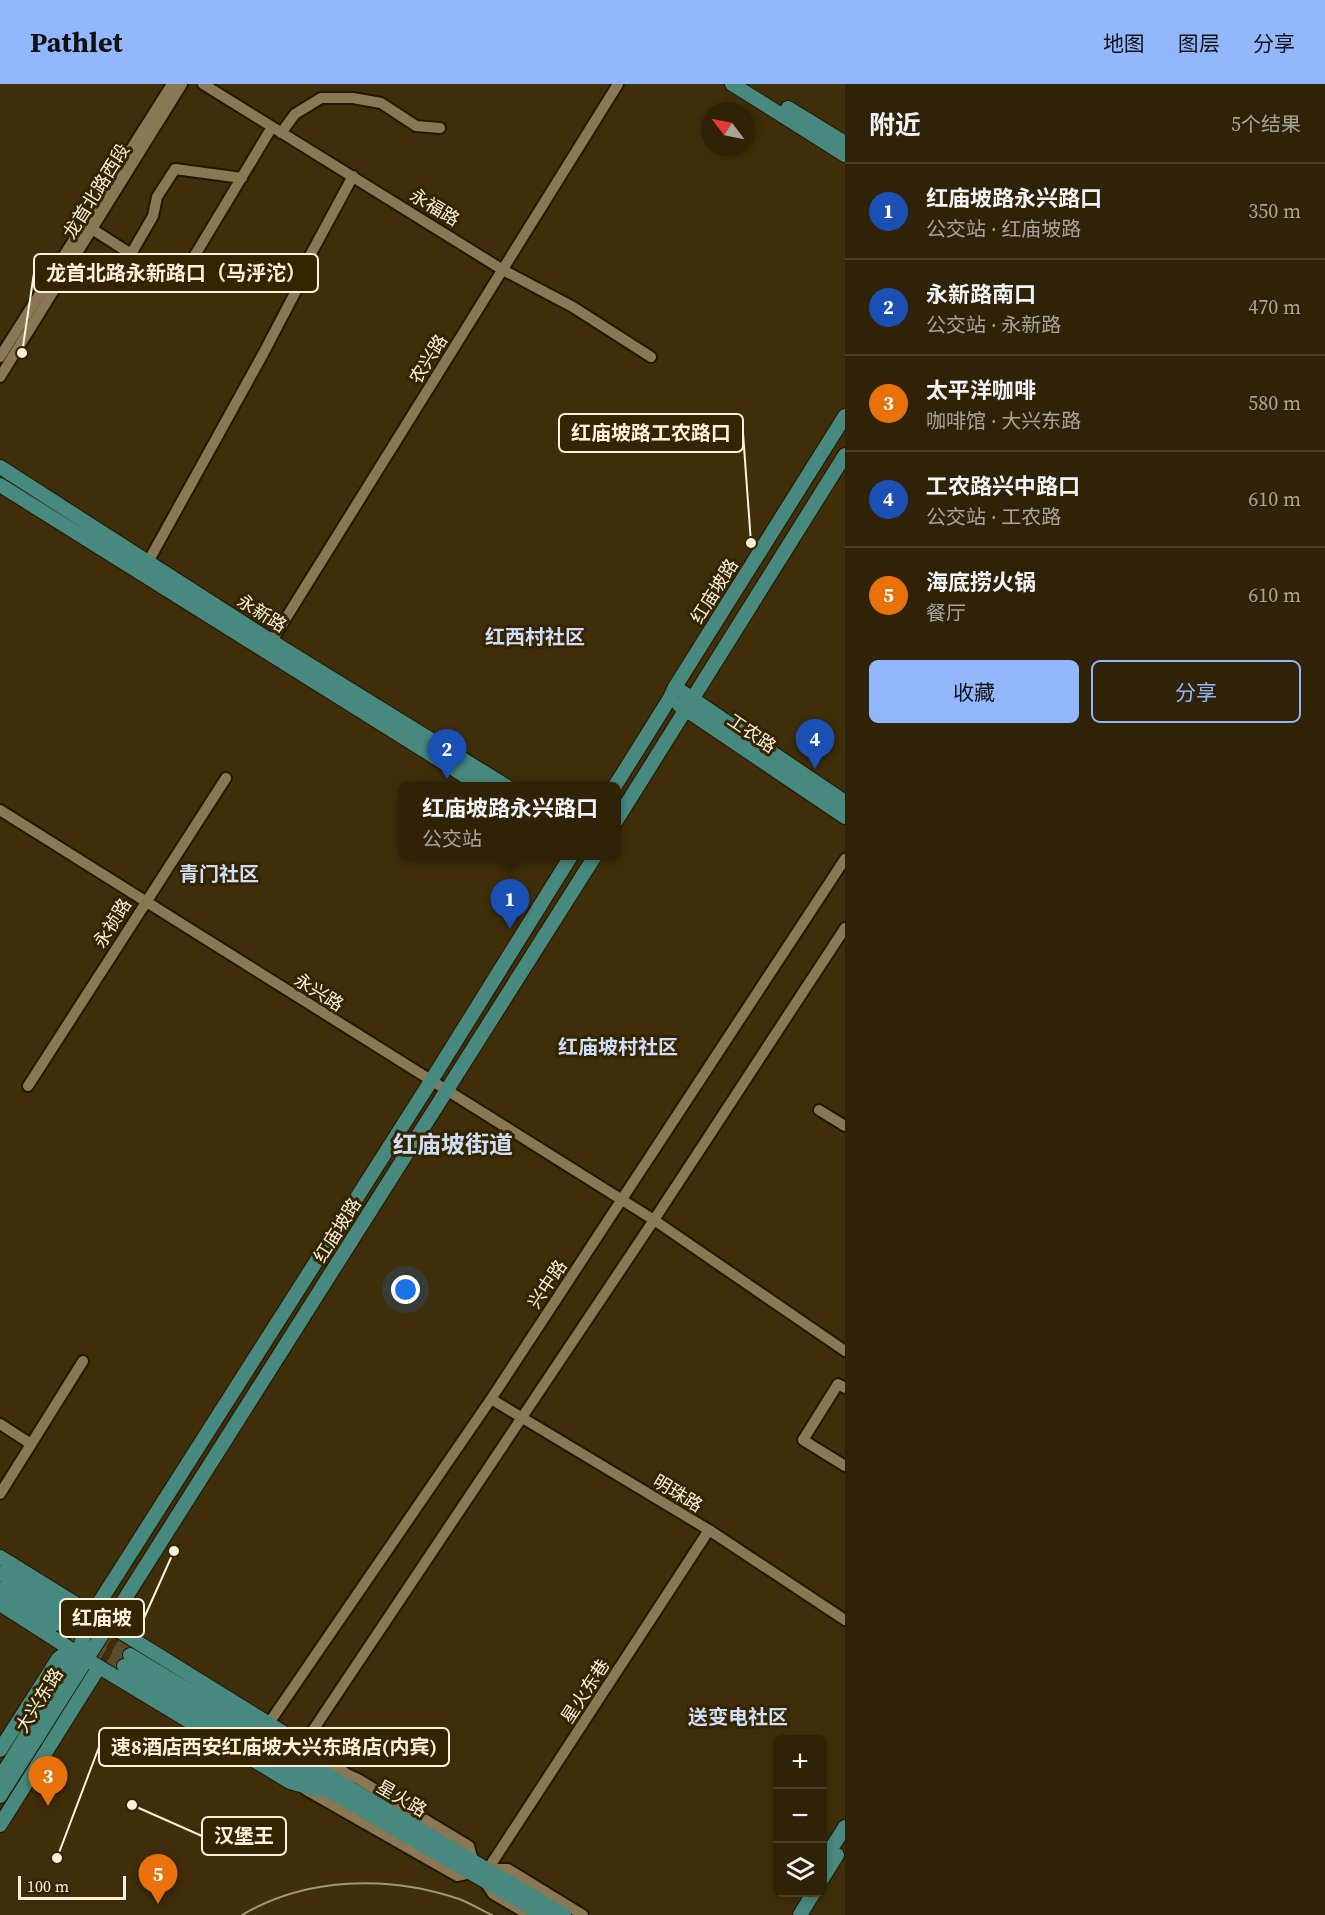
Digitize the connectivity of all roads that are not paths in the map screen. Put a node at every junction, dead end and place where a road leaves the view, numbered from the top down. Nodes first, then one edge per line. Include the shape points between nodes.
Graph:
1 (172, 84) edge
2 (182, 84) edge
3 (203, 84) edge
4 (618, 84) edge
5 (732, 84) edge
6 (748, 84) edge
7 (440, 128) dead end
8 (277, 130) junction
9 (845, 143) edge
10 (845, 155) edge
11 (353, 176) junction
12 (242, 178) junction
13 (92, 228) junction
14 (503, 270) junction
15 (180, 280) dead end
16 (0, 357) edge
17 (651, 357) dead end
18 (0, 377) edge
19 (845, 416) edge
20 (845, 455) edge
21 (0, 467) edge
22 (0, 485) edge
23 (148, 562) junction
24 (268, 646) junction
25 (673, 692) junction
26 (689, 704) junction
27 (226, 778) dead end
28 (475, 782) edge
29 (499, 782) edge
30 (617, 782) edge
31 (845, 802) edge
32 (0, 810) edge
33 (621, 813) edge
34 (845, 817) edge
35 (845, 859) edge
36 (569, 860) edge
37 (591, 860) edge
38 (145, 901) junction
39 (845, 928) edge
40 (431, 1082) junction
41 (28, 1086) dead end
42 (446, 1091) junction
43 (819, 1110) dead end
44 (845, 1126) edge
45 (622, 1201) junction
46 (654, 1221) junction
47 (845, 1351) edge
48 (83, 1360) dead end
49 (845, 1388) edge
50 (491, 1398) junction
51 (520, 1417) junction
52 (0, 1424) edge
53 (31, 1444) junction
54 (845, 1466) edge
55 (0, 1494) edge
56 (709, 1530) junction
57 (0, 1557) edge
58 (0, 1573) edge
59 (0, 1589) edge
60 (0, 1604) edge
61 (92, 1614) junction
62 (845, 1620) edge
63 (110, 1625) junction
64 (82, 1655) junction
65 (127, 1661) tunnel mouth
66 (99, 1666) junction
67 (268, 1723) junction
68 (303, 1745) junction
69 (0, 1750) edge
70 (0, 1778) edge
71 (290, 1782) junction
72 (342, 1791) junction
73 (0, 1797) edge
74 (0, 1825) edge
75 (845, 1827) edge
76 (845, 1843) edge
77 (827, 1855) edge
78 (479, 1870) junction
79 (827, 1871) edge
80 (801, 1897) edge
81 (811, 1897) edge
82 (529, 1915) edge
83 (544, 1915) edge
84 (564, 1915) edge
85 (583, 1915) edge
86 (790, 1915) edge
87 (800, 1915) edge

1 - 16 street, 龙首北路西段
2 - 13 street, 龙首北路西段
3 - 8 street, 永福路
4 - 14 street, 农兴路
5 - 10 main road
6 - 9 main road
7 - 8 street via 416,126 381,103 321,98
8 - 11 street, 永福路
8 - 12 street
11 - 14 street, 永福路
11 - 23 street via 299,276 296,291 263,354
12 - 13 street via 175,169 157,197 153,216 131,254
12 - 15 street
13 - 18 street, 龙首北路西段
14 - 17 street, 永福路 via 573,307
14 - 24 street, 农兴路
19 - 25 main road, 红庙坡路
20 - 26 main road
21 - 23 main road, 永新路
22 - 24 main road, 永新路
23 - 24 main road, 永新路
24 - 28 main road, 永新路
24 - 29 main road, 永新路
25 - 26 main road, 工农路
25 - 30 main road, 红庙坡路
26 - 31 main road, 工农路
26 - 33 main road
26 - 34 main road, 工农路
27 - 38 street, 永祯路
32 - 38 street, 永兴路
35 - 45 street, 兴中路
36 - 40 main road, 红庙坡路
37 - 42 main road, 红庙坡路
38 - 40 street, 永兴路
38 - 41 street, 永祯路
39 - 46 street
40 - 42 street, 永兴路
40 - 61 main road, 红庙坡路
42 - 45 street, 永兴路
42 - 63 main road, 红庙坡路
43 - 44 street
45 - 46 street, 永兴路
45 - 50 street, 兴中路
46 - 47 street, 永兴路
46 - 51 street
48 - 53 street
49 - 54 street via 838,1384 803,1440
50 - 51 street, 明珠路
50 - 67 street, 兴中路
51 - 56 street, 明珠路
51 - 68 street
52 - 53 street
53 - 55 street
56 - 62 street, 明珠路
56 - 78 street, 星火东巷
57 - 61 main road
58 - 59 main road via 59,1618
60 - 64 main road
61 - 63 main road
61 - 64 main road, 大兴东路
63 - 64 main road, 大兴东路
63 - 67 main road
64 - 66 main road
64 - 69 main road via 68,1651 58,1659
64 - 70 main road, 大兴东路
64 - 73 main road, 大兴东路
65 - 72 main road, 星火路
66 - 71 main road
66 - 74 main road
67 - 68 main road
68 - 72 main road
68 - 78 street via 469,1846
71 - 72 main road
71 - 78 street via 457,1876
72 - 78 main road, 星火路
75 - 77 main road
76 - 79 main road
78 - 82 street via 493,1894
78 - 83 main road, 星火路
78 - 84 main road, 星火路
78 - 85 street via 508,1869
80 - 86 main road
81 - 87 main road

